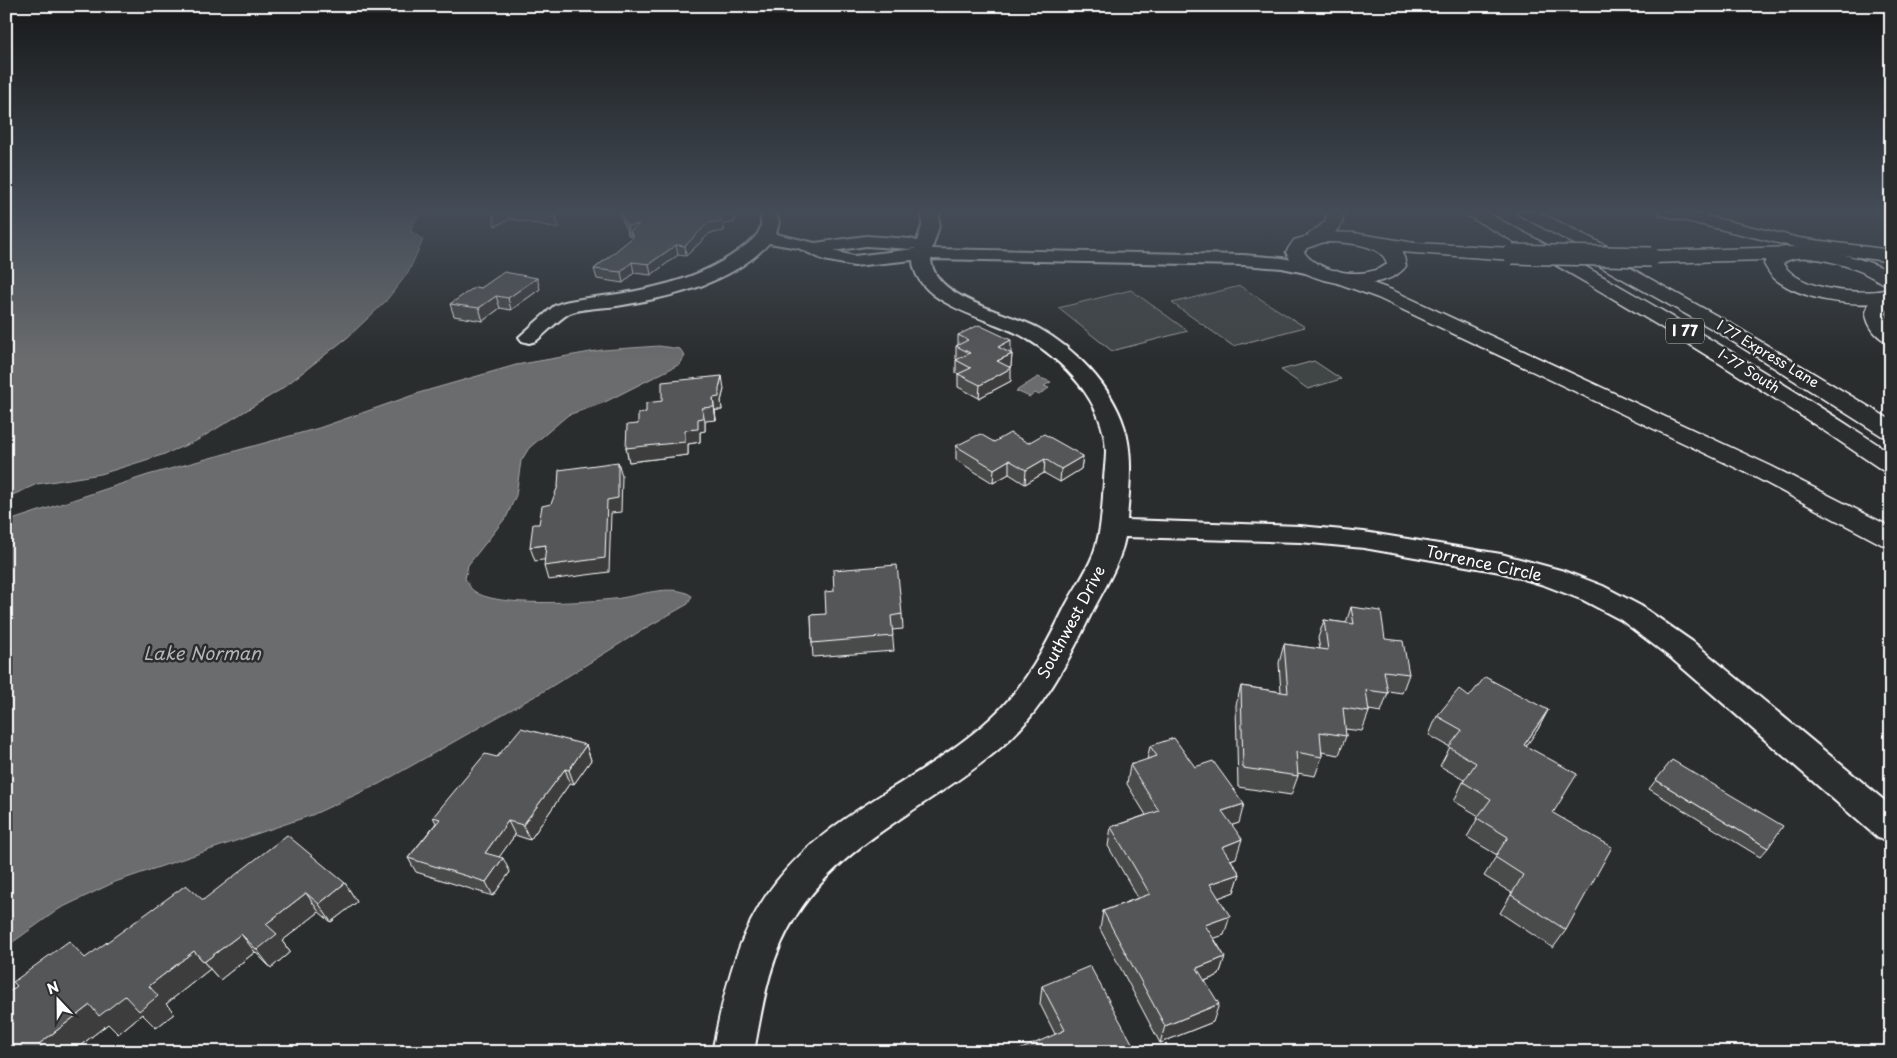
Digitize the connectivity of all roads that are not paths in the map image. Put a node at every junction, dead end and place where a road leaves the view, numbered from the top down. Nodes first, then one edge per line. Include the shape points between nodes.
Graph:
1 (737, 260) edge
2 (922, 260) edge
3 (1247, 260) edge
4 (1299, 260) edge
5 (1396, 260) edge
6 (1434, 260) edge
7 (1563, 260) edge
8 (1580, 260) edge
9 (1602, 260) edge
10 (1618, 260) edge
11 (1690, 260) edge
12 (1776, 260) edge
13 (1845, 260) edge
14 (1847, 260) edge
15 (1891, 266) edge
16 (1326, 273) junction
17 (1389, 274) junction
18 (1807, 288) junction
19 (1889, 291) edge
20 (529, 337) dead end
21 (1891, 337) edge
22 (1891, 418) edge
23 (1891, 431) edge
24 (1891, 450) edge
25 (1891, 465) edge
26 (1114, 528) junction
27 (1891, 538) edge
28 (1891, 827) edge
29 (733, 1052) edge

1 - 20 street via 719,273 685,286 568,307
2 - 26 street, Southwest Drive via 925,275 943,293 1033,334 1068,361 1094,388 1114,424 1118,447
3 - 16 street via 1282,263
4 - 16 main road
5 - 17 main road via 1397,266
6 - 17 main road
7 - 25 main road, I-77 South / I 77 via 1686,332
8 - 24 main road, I 77 Express Lane / I 77 via 1702,330
9 - 23 main road, I 77 Express Lane / I 77 via 1723,327
10 - 22 main road, I 77 via 1729,320
11 - 18 main road via 1757,273
12 - 18 main road via 1774,269
13 - 19 main road via 1869,268
14 - 15 main road
16 - 17 main road via 1360,279
16 - 27 main road via 1385,294 1704,443
18 - 19 main road via 1850,298
19 - 21 main road via 1876,307 1876,317
26 - 28 street, Torrence Circle via 1300,534 1364,540 1501,563 1593,593 1631,614 1682,650
26 - 29 street, Southwest Drive via 1106,557 1046,673 1018,711 988,740 850,833 822,857 790,894 766,933 749,975

